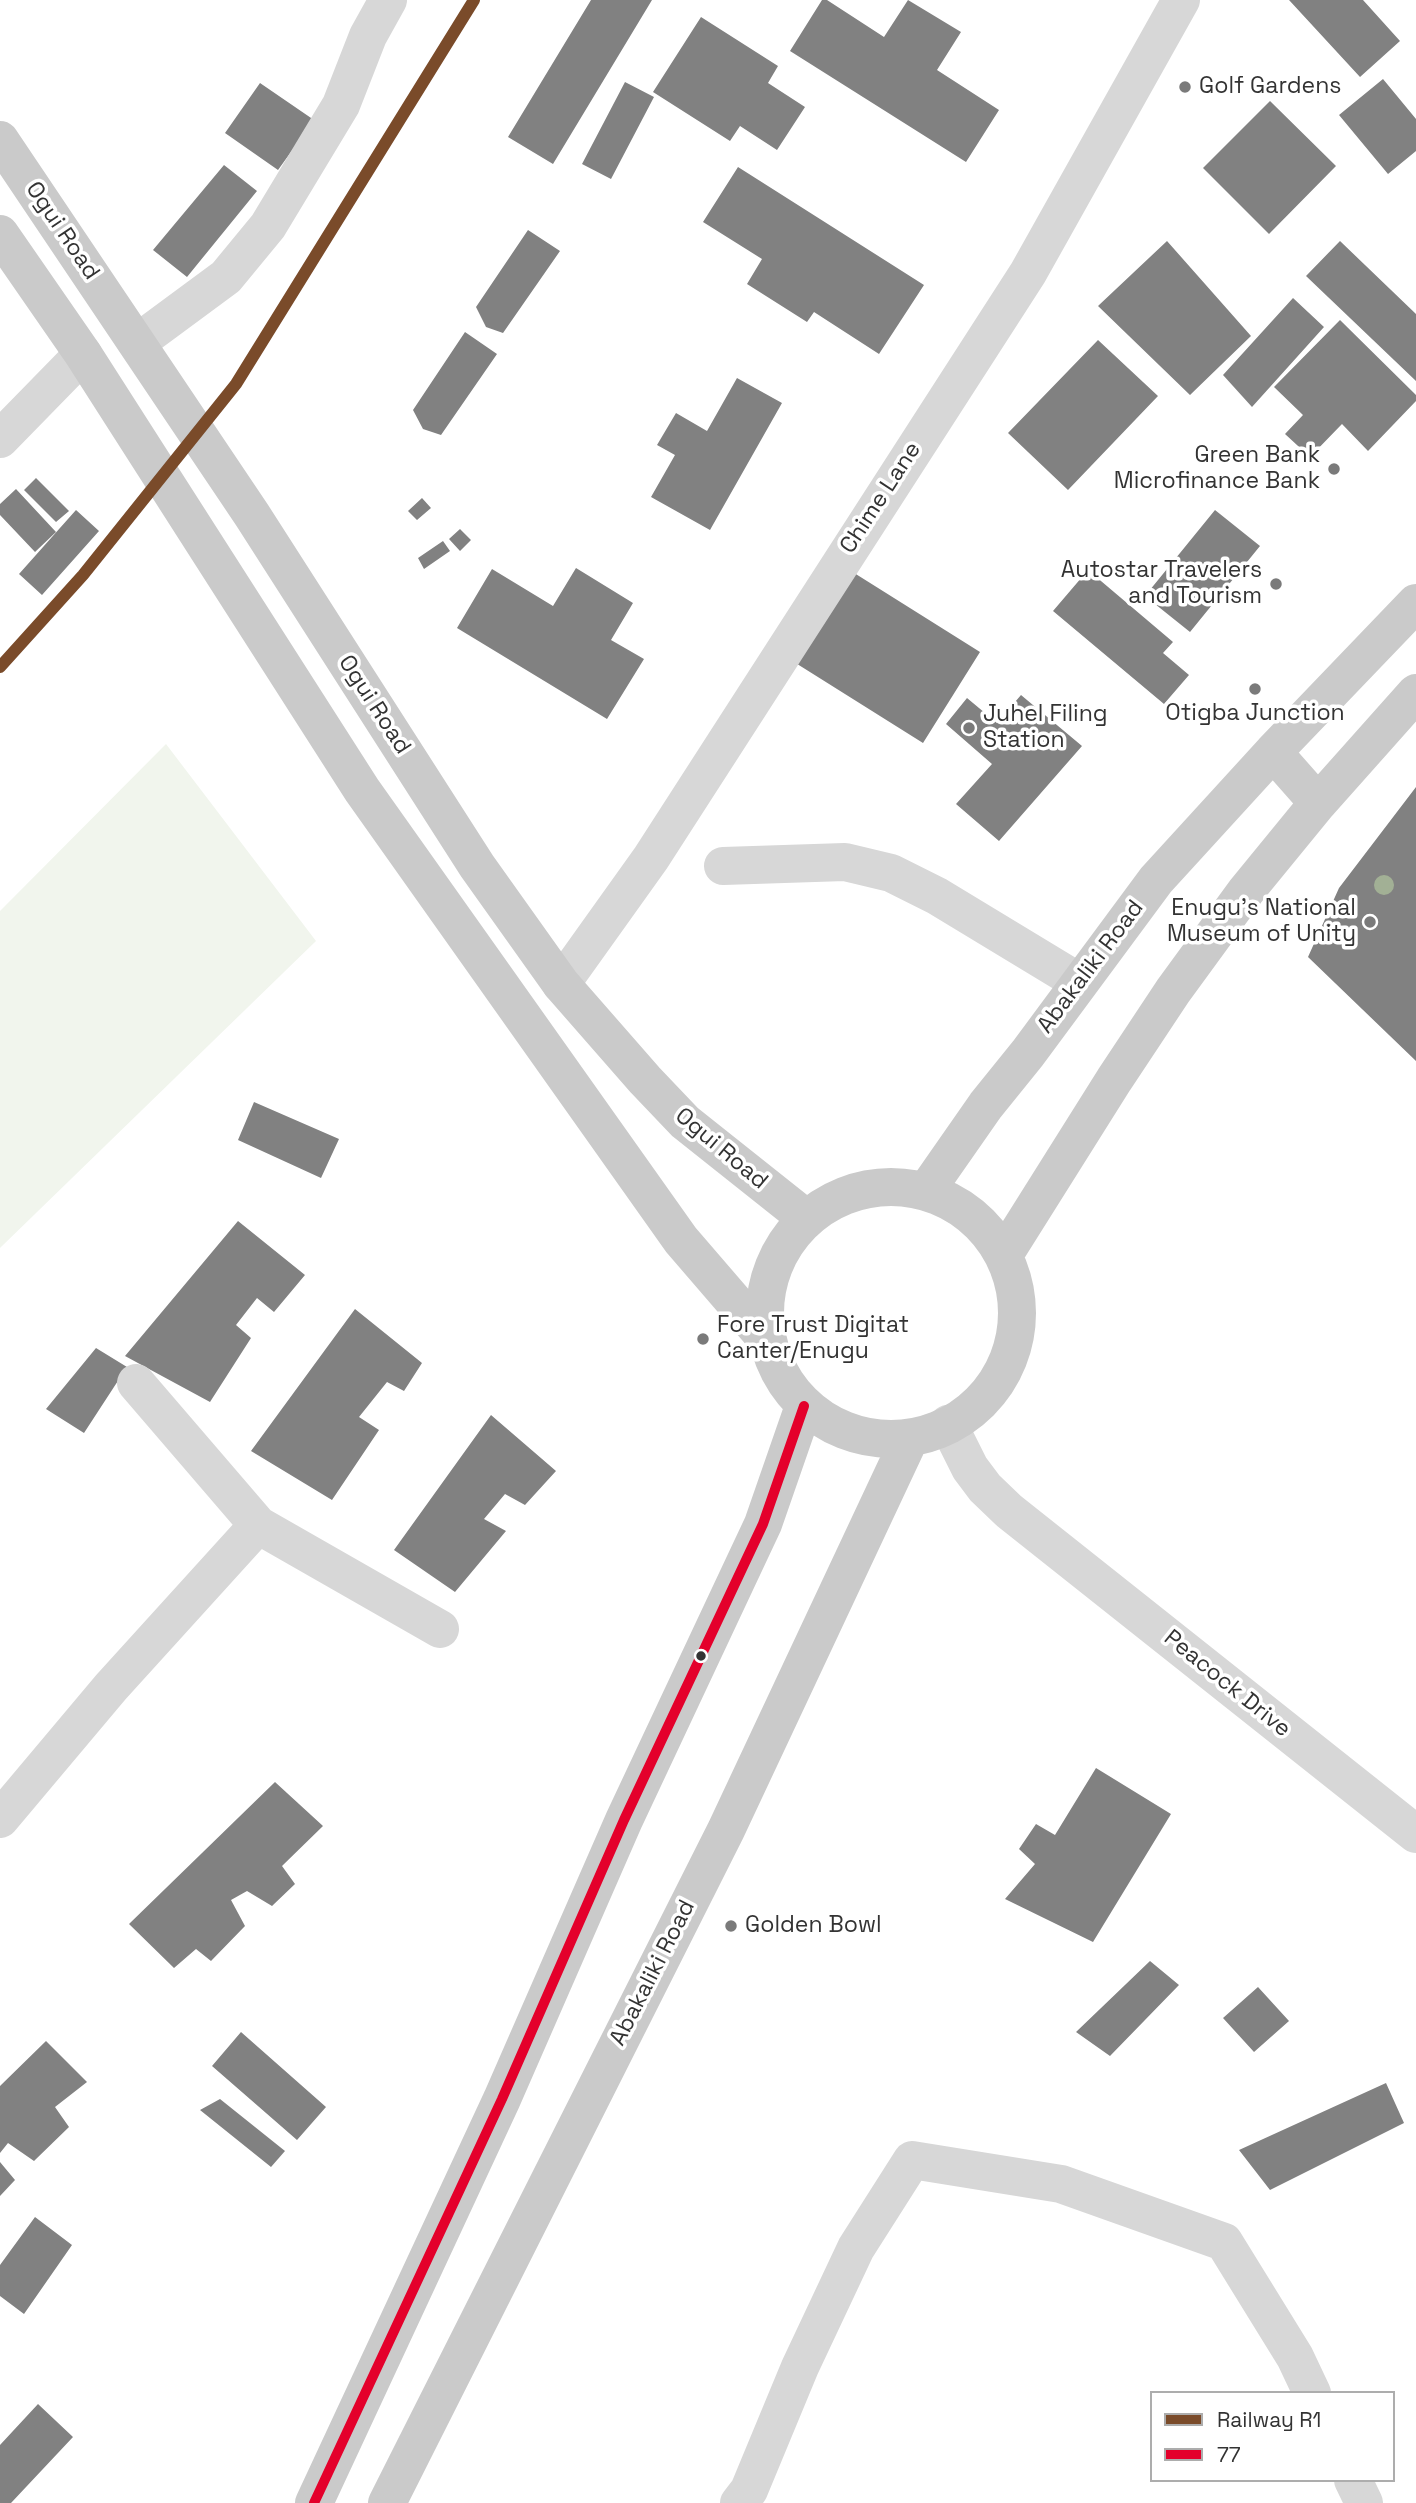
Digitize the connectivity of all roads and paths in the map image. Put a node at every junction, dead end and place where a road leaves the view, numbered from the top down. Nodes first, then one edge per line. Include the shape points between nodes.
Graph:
1 (388, 0) edge
2 (1181, 0) edge
3 (0, 140) edge
4 (0, 234) edge
5 (138, 342) junction
6 (83, 354) junction
7 (0, 439) edge
8 (200, 439) junction
9 (158, 469) junction
10 (1416, 603) edge
11 (1416, 692) edge
12 (1273, 752) junction
13 (1318, 803) junction
14 (723, 866) dead end
15 (1079, 982) junction
16 (561, 984) junction
17 (926, 1191) junction
18 (807, 1219) junction
19 (1004, 1255) junction
20 (768, 1341) junction
21 (136, 1383) dead end
22 (804, 1406) junction
23 (948, 1424) junction
24 (910, 1438) junction
25 (258, 1525) junction
26 (440, 1629) dead end
27 (0, 1819) edge
28 (1416, 1834) edge
29 (1310, 2391) edge
30 (1354, 2482) edge
31 (314, 2503) edge
32 (387, 2503) edge
33 (739, 2503) edge
34 (1364, 2503) edge

1 - 5 street via 368,36 341,105 268,226 226,277
2 - 16 street, Chime Lane via 1028,273 651,858
3 - 5 main road, Ogui Road
4 - 6 main road
5 - 8 main road, Ogui Road
6 - 7 street
6 - 9 main road
8 - 9 main road
8 - 16 main road, Ogui Road via 477,866
9 - 20 main road via 370,801 681,1240
10 - 12 main road, Abakaliki Road
11 - 13 main road
12 - 13 main road
12 - 15 main road, Abakaliki Road via 1156,880
13 - 19 main road via 1173,990
14 - 15 street via 845,862 891,873
15 - 17 main road, Abakaliki Road
16 - 18 main road, Ogui Road via 685,1122
17 - 18 main road via 863,1190 833,1201
17 - 19 main road via 957,1205 984,1227
18 - 20 main road via 775,1262 765,1315
19 - 23 main road via 1015,1284 1014,1345 1002,1374 984,1398 961,1419
20 - 22 main road via 775,1365
21 - 25 street
22 - 24 main road via 848,1431 872,1438
22 - 31 main road via 764,1524 624,1819 502,2099
23 - 24 main road
23 - 28 street, Peacock Drive via 985,1488
24 - 32 main road, Abakaliki Road via 726,1830
25 - 26 street
25 - 27 street via 111,1687
29 - 33 street via 1295,2357 1224,2242 1061,2185 912,2160 856,2248 749,2490
30 - 34 street

